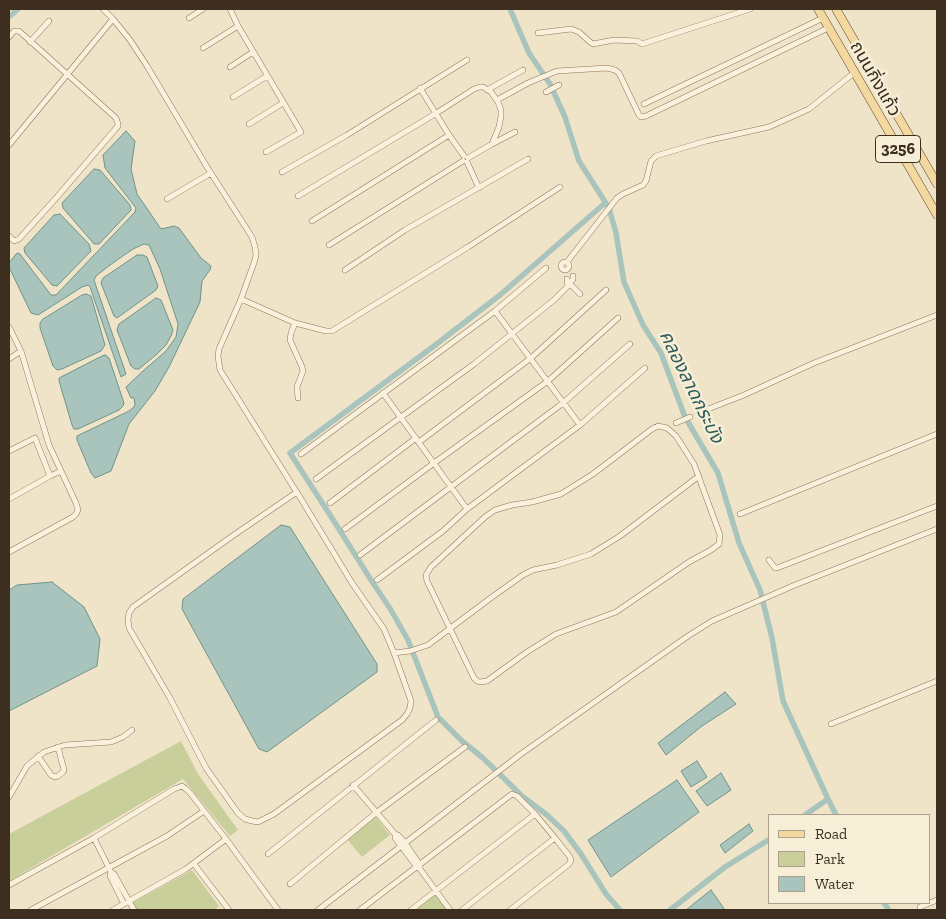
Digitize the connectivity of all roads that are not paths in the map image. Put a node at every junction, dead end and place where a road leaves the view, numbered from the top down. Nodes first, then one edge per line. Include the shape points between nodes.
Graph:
1 (103, 9) edge
2 (203, 9) edge
3 (230, 9) edge
4 (750, 9) edge
5 (818, 9) edge
6 (836, 9) edge
7 (189, 18) dead end
8 (823, 18) junction
9 (113, 19) junction
10 (49, 21) dead end
11 (238, 26) junction
12 (828, 28) junction
13 (538, 32) dead end
14 (9, 37) edge
15 (30, 42) junction
16 (203, 48) dead end
17 (253, 52) junction
18 (466, 60) dead end
19 (230, 67) dead end
20 (523, 70) dead end
21 (854, 72) junction
22 (873, 74) junction
23 (67, 75) junction
24 (267, 76) junction
25 (859, 82) junction
26 (558, 85) dead end
27 (420, 88) junction
28 (488, 90) junction
29 (546, 92) dead end
30 (233, 97) dead end
31 (497, 100) junction
32 (283, 102) junction
33 (644, 104) dead end
34 (435, 114) junction
35 (249, 124) dead end
36 (515, 132) dead end
37 (449, 135) junction
38 (492, 144) junction
39 (9, 145) edge
40 (266, 152) dead end
41 (465, 159) junction
42 (528, 159) dead end
43 (282, 172) dead end
44 (211, 173) junction
45 (937, 184) edge
46 (560, 187) dead end
47 (479, 188) junction
48 (298, 196) dead end
49 (167, 199) dead end
50 (937, 215) edge
51 (312, 221) dead end
52 (9, 236) edge
53 (329, 246) dead end
54 (546, 268) dead end
55 (345, 270) dead end
56 (568, 275) junction
57 (606, 290) dead end
58 (580, 294) dead end
59 (241, 299) junction
60 (495, 311) junction
61 (937, 315) edge
62 (618, 318) dead end
63 (295, 323) junction
64 (9, 327) edge
65 (513, 333) junction
66 (630, 344) dead end
67 (9, 350) edge
68 (21, 350) junction
69 (10, 357) edge
70 (531, 358) junction
71 (644, 368) dead end
72 (548, 381) junction
73 (383, 394) junction
74 (298, 398) dead end
75 (564, 403) junction
76 (698, 413) dead end
77 (401, 417) junction
78 (690, 417) dead end
79 (676, 423) dead end
80 (580, 425) junction
81 (937, 434) edge
82 (417, 440) junction
83 (9, 451) edge
84 (301, 454) dead end
85 (434, 463) junction
86 (60, 471) junction
87 (50, 476) junction
88 (699, 476) junction
89 (316, 479) dead end
90 (451, 486) junction
91 (297, 492) junction
92 (9, 499) edge
93 (330, 503) dead end
94 (937, 506) edge
95 (467, 509) junction
96 (740, 514) dead end
97 (344, 529) dead end
98 (937, 529) edge
99 (9, 552) edge
100 (360, 555) dead end
101 (769, 560) dead end
102 (377, 580) dead end
103 (450, 628) junction
104 (394, 653) junction
105 (937, 681) edge
106 (436, 720) dead end
107 (831, 724) dead end
108 (132, 730) dead end
109 (58, 747) junction
110 (465, 747) dead end
111 (38, 756) junction
112 (353, 785) junction
113 (9, 795) edge
114 (204, 811) junction
115 (378, 812) junction
116 (535, 814) junction
117 (94, 838) junction
118 (556, 838) junction
119 (226, 839) junction
120 (403, 845) junction
121 (268, 854) dead end
122 (194, 864) junction
123 (419, 867) junction
124 (110, 870) junction
125 (290, 884) dead end
126 (9, 885) edge
127 (436, 890) junction
128 (126, 903) junction
129 (927, 904) edge
130 (920, 907) dead end
131 (32, 910) edge
132 (112, 910) edge
133 (134, 910) edge
134 (229, 910) edge
135 (278, 910) edge
136 (318, 910) edge
137 (360, 910) edge
138 (411, 910) edge
139 (450, 910) edge
140 (462, 910) edge
141 (510, 910) edge

1 - 9 street
2 - 7 street
3 - 11 street
4 - 13 street via 642,44 614,40 593,44 571,29
5 - 8 main road, ถนนกิ่งแก้ว / 3256
6 - 22 main road, ถนนกิ่งแก้ว / 3256
8 - 12 main road, ถนนกิ่งแก้ว / 3256
8 - 33 street
9 - 23 street
9 - 44 street via 147,66
10 - 15 street
11 - 16 street
11 - 17 street
12 - 21 main road, ถนนกิ่งแก้ว / 3256
12 - 31 street via 646,116 640,115 619,74 606,68 557,71
14 - 15 street via 17,31
15 - 23 street
17 - 19 street
17 - 24 street
18 - 27 street
20 - 28 street
21 - 25 main road, ถนนกิ่งแก้ว / 3256
21 - 56 street via 809,108 769,127 656,156 651,161 646,181 617,198
22 - 25 main road
22 - 45 main road, ถนนกิ่งแก้ว / 3256
23 - 39 street
23 - 52 street via 116,118 118,126 18,239 14,241
24 - 30 street
24 - 32 street
25 - 50 main road, ถนนกิ่งแก้ว / 3256
26 - 29 street
27 - 34 street
27 - 43 street
28 - 31 street
28 - 34 street via 474,89
31 - 38 street via 501,116
32 - 35 street
32 - 40 street via 300,132
34 - 37 street
34 - 48 street
36 - 38 street
37 - 41 street
37 - 51 street
38 - 41 street
41 - 47 street
41 - 53 street
42 - 47 street
44 - 49 street
44 - 59 street via 255,248 254,267
46 - 63 street via 332,331
47 - 55 street via 405,230
54 - 60 street
56 - 58 street
56 - 65 street via 554,300
57 - 70 street
59 - 63 street
59 - 91 street via 219,349 220,370
60 - 65 street
60 - 73 street
61 - 76 street
62 - 72 street
63 - 74 street via 290,340 302,367
64 - 68 street
65 - 70 street
65 - 77 street
66 - 75 street
67 - 69 street
68 - 69 street
68 - 86 street
70 - 72 street
70 - 82 street
71 - 80 street
72 - 75 street
72 - 85 street
73 - 77 street
73 - 84 street
75 - 80 street
75 - 90 street
77 - 82 street
77 - 89 street
78 - 79 street
80 - 95 street
81 - 96 street
82 - 85 street
82 - 93 street
83 - 87 street via 35,438
85 - 90 street
85 - 97 street
86 - 87 street
86 - 99 street via 76,503 76,514
87 - 92 street
88 - 103 street via 591,554 533,570
88 - 103 street via 676,436 667,428 658,426 560,494 495,510 426,575
88 - 103 street via 720,535 719,544 616,612 556,634 483,682 474,678
90 - 95 street
90 - 100 street
91 - 104 street via 384,629
91 - 104 street via 133,607 129,613 129,628 206,768 238,813 245,819 258,822 274,814 402,720 411,701
94 - 101 street via 777,568
95 - 102 street via 444,531
98 - 120 street via 712,621 522,754
103 - 104 street via 419,649
105 - 107 street
106 - 112 street
108 - 109 street via 111,742
109 - 111 street
109 - 111 street via 64,770 61,775 50,775
110 - 115 street
111 - 113 street
112 - 115 street
112 - 121 street
114 - 117 street via 182,786
114 - 119 street
114 - 124 street
115 - 120 street
115 - 125 street
116 - 118 street
116 - 123 street via 512,794
116 - 127 street
117 - 124 street
117 - 126 street
118 - 140 street
118 - 141 street via 571,861
119 - 122 street
119 - 135 street
120 - 123 street
120 - 136 street
122 - 128 street
122 - 134 street
123 - 127 street
123 - 137 street
124 - 128 street
124 - 131 street
127 - 138 street
127 - 139 street
128 - 132 street
128 - 133 street
129 - 130 street

